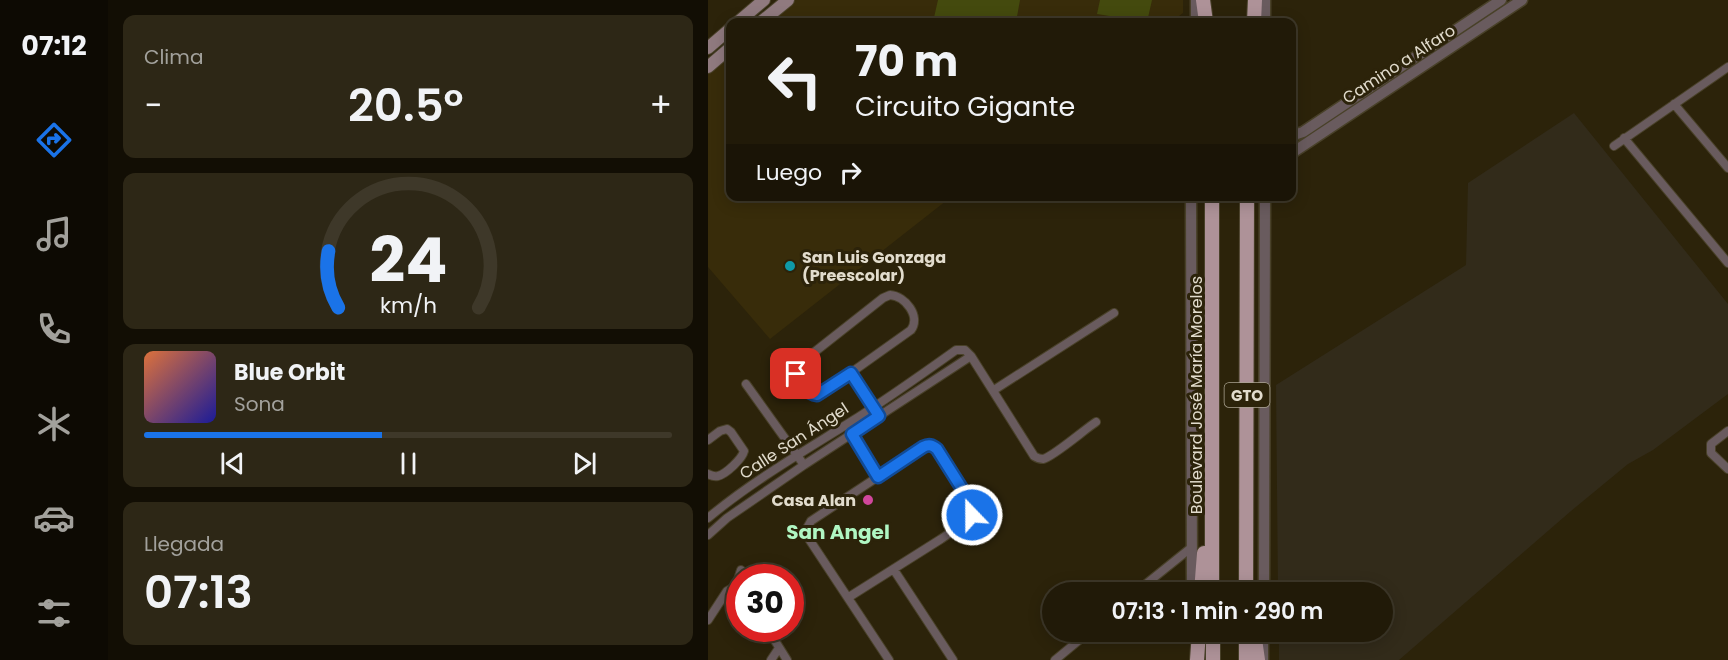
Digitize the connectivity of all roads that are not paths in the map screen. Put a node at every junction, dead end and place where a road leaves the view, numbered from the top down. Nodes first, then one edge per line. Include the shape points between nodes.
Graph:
1 (764, 0) edge
2 (788, 0) edge
3 (1197, 0) edge
4 (1203, 0) edge
5 (1212, 0) edge
6 (1249, 0) edge
7 (1255, 0) edge
8 (1265, 0) edge
9 (1501, 0) edge
10 (1522, 0) edge
11 (743, 18) edge
12 (766, 18) edge
13 (1196, 18) edge
14 (1205, 18) edge
15 (1212, 18) edge
16 (1249, 18) edge
17 (1254, 18) edge
18 (1265, 18) edge
19 (1473, 19) junction
20 (1480, 28) junction
21 (726, 32) edge
22 (708, 48) edge
23 (726, 51) edge
24 (708, 67) edge
25 (1727, 70) edge
26 (1674, 104) junction
27 (1296, 134) edge
28 (1624, 138) junction
29 (1614, 146) dead end
30 (1296, 150) edge
31 (1728, 168) edge
32 (1191, 201) edge
33 (1212, 201) edge
34 (1247, 201) edge
35 (1265, 201) edge
36 (1728, 263) edge
37 (1114, 313) dead end
38 (971, 356) junction
39 (851, 373) junction
40 (746, 384) dead end
41 (994, 390) junction
42 (873, 408) junction
43 (879, 416) junction
44 (1095, 422) dead end
45 (847, 425) junction
46 (1728, 431) edge
47 (852, 434) junction
48 (708, 440) edge
49 (797, 454) junction
50 (804, 465) junction
51 (1728, 469) edge
52 (708, 474) edge
53 (878, 477) junction
54 (1212, 513) junction
55 (708, 518) edge
56 (708, 535) edge
57 (1192, 547) junction
58 (894, 570) junction
59 (1149, 582) edge
60 (1192, 582) edge
61 (1203, 582) edge
62 (1212, 582) edge
63 (1247, 582) edge
64 (1264, 582) edge
65 (726, 592) edge
66 (849, 597) junction
67 (709, 616) edge
68 (775, 642) edge
69 (1077, 642) edge
70 (1193, 642) edge
71 (1198, 642) edge
72 (1213, 642) edge
73 (1246, 642) edge
74 (1255, 642) edge
75 (1263, 642) edge
76 (779, 648) junction
77 (771, 660) edge
78 (787, 660) edge
79 (890, 660) edge
80 (953, 660) edge
81 (1055, 660) edge
82 (1195, 660) edge
83 (1213, 660) edge
84 (1246, 660) edge
85 (1258, 660) edge
86 (1263, 660) edge

1 - 11 main road
2 - 12 main road
3 - 13 street
4 - 14 main road
5 - 15 main road
6 - 16 main road
7 - 17 main road
8 - 18 street
9 - 19 street, Camino a Alfaro
10 - 20 street, Camino a Alfaro
19 - 20 street
19 - 27 street, Camino a Alfaro
20 - 30 street, Camino a Alfaro
21 - 22 main road
23 - 24 main road
25 - 26 street
26 - 28 street
26 - 31 street
28 - 29 street
28 - 36 street
32 - 57 street
33 - 54 main road, Boulevard José María Morelos / GTO
34 - 63 main road, GTO
35 - 64 street
37 - 41 street
38 - 41 street
38 - 42 street, Calle San Ángel via 965,350 956,350
38 - 43 street, Calle San Ángel
39 - 39 street via 914,325 903,298 883,298 796,369 797,378 810,394 817,395
39 - 42 street
40 - 49 street
41 - 44 street via 1038,458 1047,457
42 - 43 street
42 - 45 street, Calle San Ángel
43 - 47 street, Calle San Ángel
45 - 47 street
45 - 49 street, Calle San Ángel
46 - 51 street via 1711,444 1710,450
47 - 50 street, Calle San Ángel
47 - 53 street
48 - 52 street via 728,429 744,452 720,475
49 - 50 street
49 - 55 street, Calle San Ángel
50 - 56 street, Calle San Ángel
53 - 58 street via 923,447 932,446 972,508 969,520
53 - 66 street via 808,525 807,536
54 - 61 main road via 1205,542
54 - 62 main road, Boulevard José María Morelos / GTO
57 - 59 street
57 - 60 street
58 - 66 street
58 - 80 street
65 - 67 street
66 - 79 street
68 - 76 street
69 - 81 street
70 - 82 street
71 - 82 main road
72 - 83 main road
73 - 84 main road
74 - 85 main road
75 - 86 street
76 - 77 street
76 - 78 street

